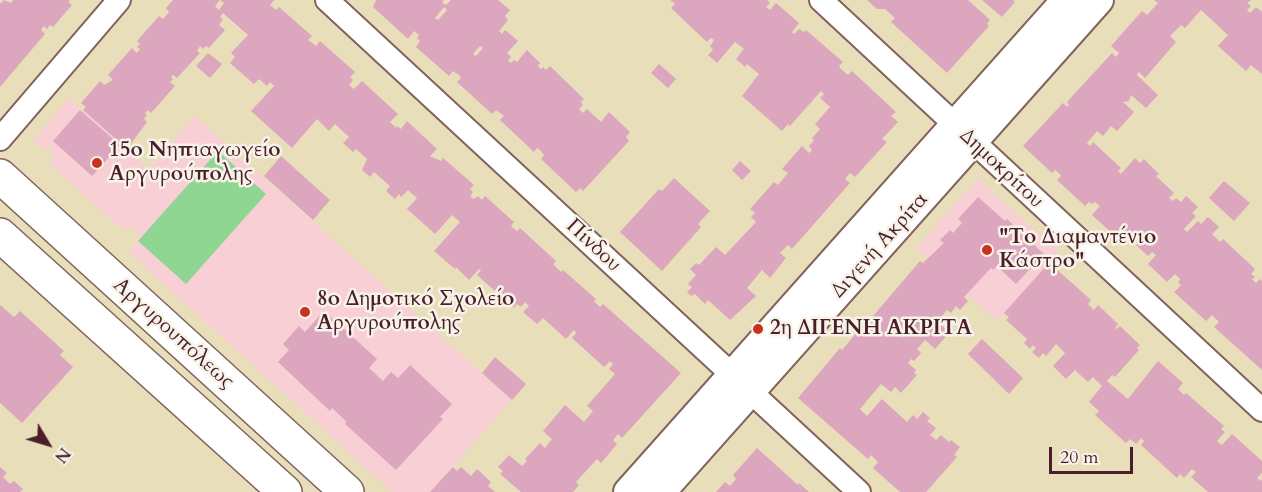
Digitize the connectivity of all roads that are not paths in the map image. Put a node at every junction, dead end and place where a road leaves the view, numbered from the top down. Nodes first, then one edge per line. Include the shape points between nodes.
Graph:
1 (119, 0) edge
2 (327, 0) edge
3 (821, 0) edge
4 (1066, 0) edge
5 (1100, 0) edge
6 (964, 134) junction
7 (0, 139) edge
8 (0, 176) edge
9 (0, 235) edge
10 (741, 383) junction
11 (1262, 410) edge
12 (285, 492) edge
13 (347, 492) edge
14 (628, 492) edge
15 (661, 492) edge
16 (859, 492) edge

1 - 7 street
2 - 10 street, Πίνδου
3 - 6 street, Δημοκρίτου
4 - 6 street, Διγενή Ακρίτα
5 - 6 street, Διγενή Ακρίτα
6 - 10 street, Διγενή Ακρίτα
6 - 11 street, Δημοκρίτου
8 - 13 main road, Αργυρουπόλεως
9 - 12 main road, Αργυρουπόλεως
10 - 14 street, Διγενή Ακρίτα
10 - 15 street, Διγενή Ακρίτα
10 - 16 street, Πίνδου

